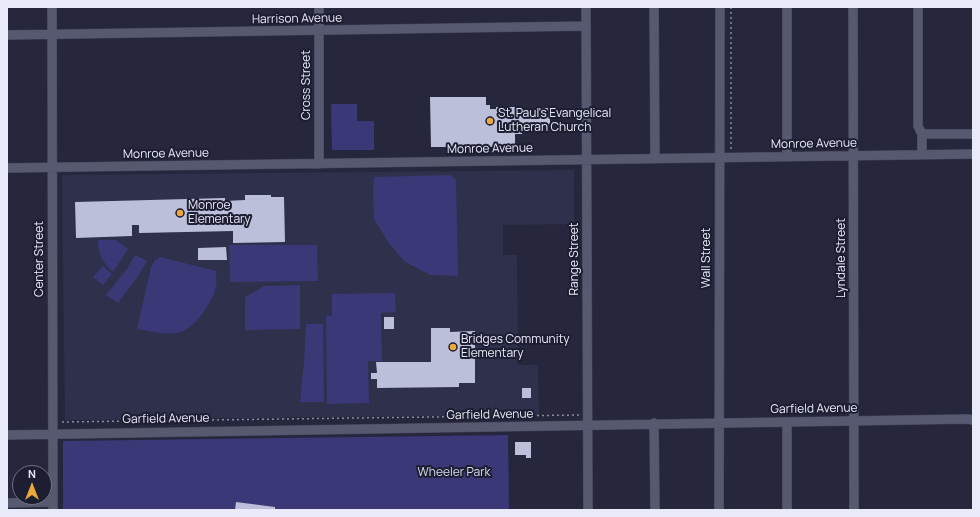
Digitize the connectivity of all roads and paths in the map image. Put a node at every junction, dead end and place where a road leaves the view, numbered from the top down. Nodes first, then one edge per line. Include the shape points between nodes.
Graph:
1 (52, 7) edge
2 (319, 7) edge
3 (586, 7) edge
4 (654, 7) edge
5 (720, 7) edge
6 (731, 7) edge
7 (787, 7) edge
8 (854, 7) edge
9 (918, 7) edge
10 (586, 26) junction
11 (319, 30) junction
12 (52, 34) junction
13 (7, 35) edge
14 (922, 134) junction
15 (973, 134) edge
16 (922, 154) junction
17 (973, 154) edge
18 (854, 155) junction
19 (787, 156) junction
20 (724, 157) junction
21 (654, 158) junction
22 (586, 159) junction
23 (319, 164) junction
24 (52, 167) junction
25 (7, 168) edge
26 (973, 420) edge
27 (588, 421) junction
28 (853, 421) junction
29 (787, 422) junction
30 (53, 423) junction
31 (654, 423) junction
32 (719, 423) junction
33 (7, 434) edge
34 (53, 434) junction
35 (7, 503) edge
36 (53, 506) edge
37 (588, 510) edge
38 (655, 510) edge
39 (719, 510) edge
40 (787, 510) edge
41 (854, 510) edge

1 - 12 street, Center Street
2 - 11 street, Cross Street
3 - 10 street, Range Street
4 - 21 street
5 - 20 street, Wall Street
6 - 20 path via 731,148
7 - 19 street
8 - 18 street, Lyndale Street
9 - 14 street via 918,126
10 - 11 street, Harrison Avenue
10 - 22 street, Range Street
11 - 12 street, Harrison Avenue
11 - 23 street, Cross Street
12 - 13 street, Harrison Avenue
12 - 24 street, Center Street
14 - 15 street
14 - 16 street
16 - 17 street, Monroe Avenue
16 - 18 street, Monroe Avenue
18 - 19 street, Monroe Avenue
18 - 28 street, Lyndale Street
19 - 20 street, Monroe Avenue
20 - 21 street, Monroe Avenue
20 - 32 street, Wall Street
21 - 22 street, Monroe Avenue
22 - 23 street, Monroe Avenue
22 - 27 street, Range Street
23 - 24 street, Monroe Avenue
24 - 25 street, Monroe Avenue
24 - 30 street, Center Street
26 - 28 street, Garfield Avenue
27 - 30 path via 575,414
27 - 31 street, Garfield Avenue
27 - 34 street, Garfield Avenue
27 - 37 street, Range Street
28 - 29 street, Garfield Avenue
28 - 41 street, Lyndale Street
29 - 32 street, Garfield Avenue
29 - 40 street
30 - 34 street, Center Street
31 - 32 street, Garfield Avenue
31 - 38 street
32 - 39 street, Wall Street
33 - 34 street, Garfield Avenue
34 - 36 street, Center Street
35 - 36 street

